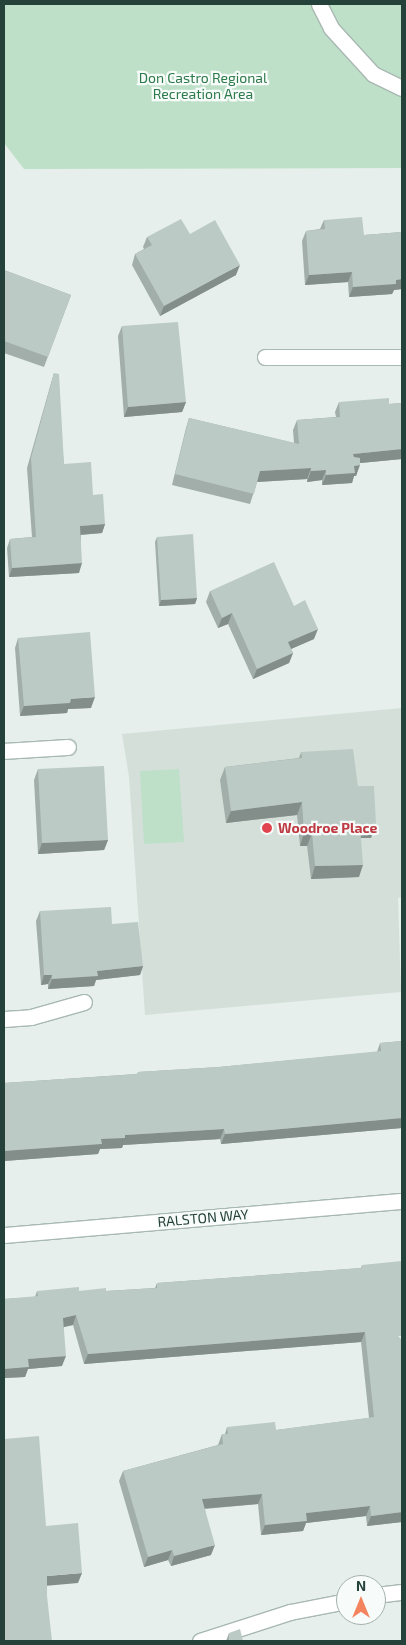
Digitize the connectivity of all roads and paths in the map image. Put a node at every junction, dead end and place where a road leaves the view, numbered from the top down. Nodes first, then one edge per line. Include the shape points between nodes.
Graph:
1 (319, 4) edge
2 (402, 88) edge
3 (266, 357) dead end
4 (402, 357) edge
5 (68, 747) dead end
6 (4, 750) edge
7 (84, 1002) dead end
8 (4, 1020) edge
9 (402, 1202) edge
10 (4, 1235) edge
11 (402, 1592) edge
12 (386, 1594) edge
13 (336, 1603) edge
14 (200, 1641) edge

1 - 2 street via 331,28 373,74
3 - 4 street
5 - 6 street
7 - 8 street via 32,1017
9 - 10 street, RALSTON WAY
11 - 12 street
13 - 14 street via 290,1612

